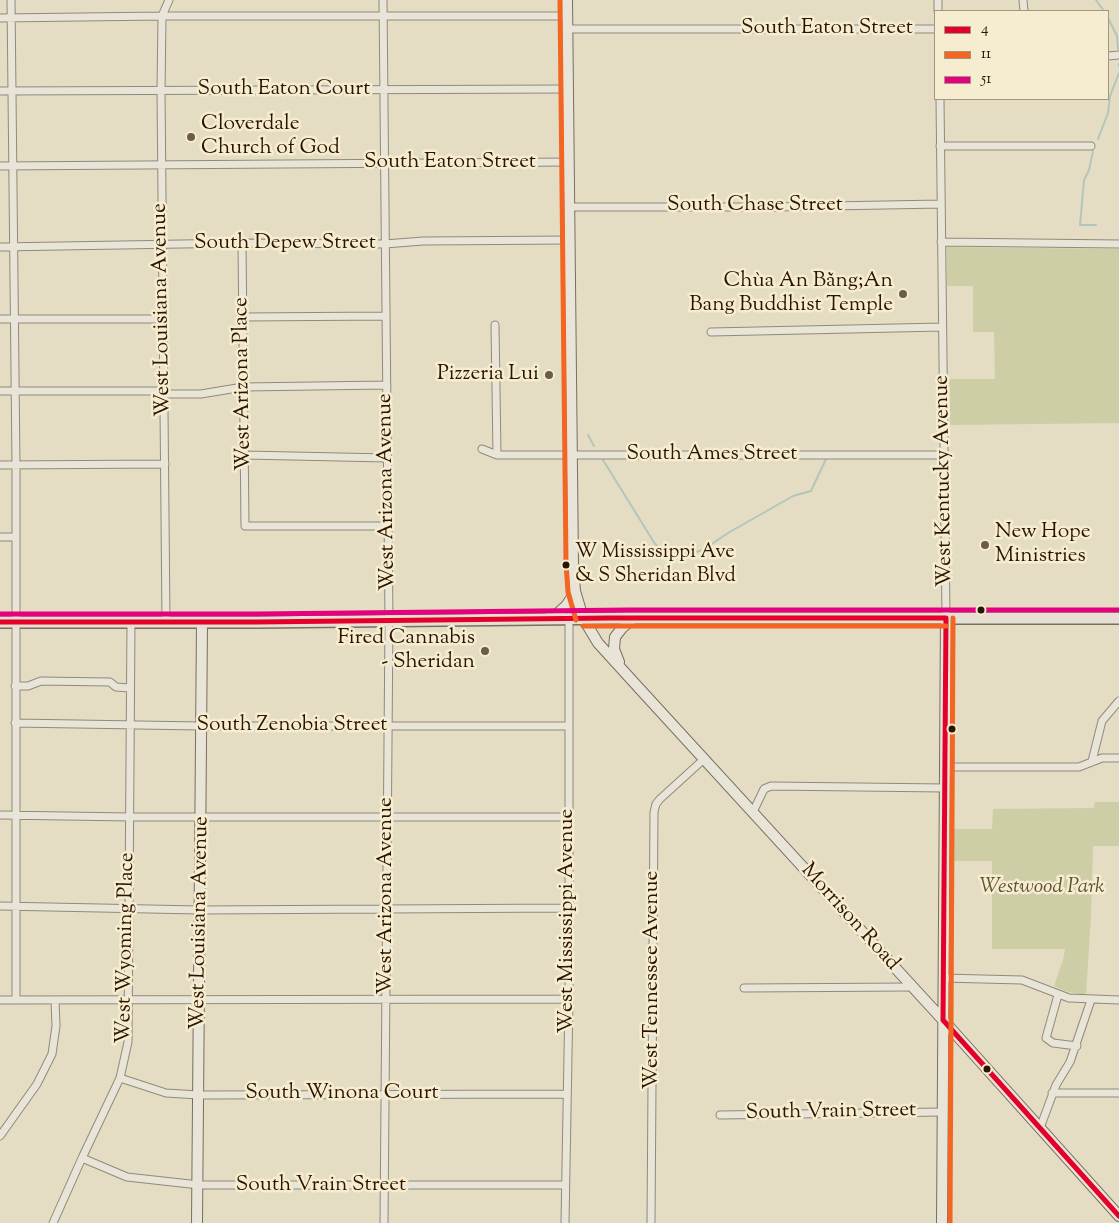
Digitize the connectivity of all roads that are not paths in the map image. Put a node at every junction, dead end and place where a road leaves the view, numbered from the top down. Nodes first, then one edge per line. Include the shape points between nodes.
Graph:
1 (11, 0) edge
2 (169, 0) edge
3 (383, 0) edge
4 (568, 0) edge
5 (162, 16) junction
6 (568, 16) junction
7 (383, 17) junction
8 (0, 18) edge
9 (11, 18) junction
10 (568, 29) junction
11 (934, 29) edge
12 (568, 89) junction
13 (161, 90) junction
14 (384, 90) junction
15 (12, 91) junction
16 (0, 92) edge
17 (940, 100) edge
18 (940, 146) junction
19 (1091, 146) dead end
20 (569, 162) junction
21 (162, 164) junction
22 (384, 164) junction
23 (0, 166) edge
24 (13, 166) junction
25 (941, 204) junction
26 (570, 207) junction
27 (570, 240) junction
28 (941, 242) junction
29 (242, 243) junction
30 (162, 244) junction
31 (385, 244) junction
32 (1119, 244) edge
33 (0, 246) edge
34 (15, 247) junction
35 (386, 316) junction
36 (243, 317) junction
37 (0, 319) edge
38 (16, 319) junction
39 (162, 319) junction
40 (495, 325) dead end
41 (942, 327) junction
42 (711, 332) dead end
43 (386, 385) junction
44 (243, 387) junction
45 (0, 391) edge
46 (16, 391) junction
47 (164, 392) junction
48 (482, 449) dead end
49 (244, 455) junction
50 (572, 455) junction
51 (944, 455) junction
52 (496, 456) junction
53 (387, 458) junction
54 (165, 464) junction
55 (0, 465) edge
56 (16, 465) junction
57 (388, 526) junction
58 (0, 537) edge
59 (16, 537) junction
60 (574, 584) junction
61 (583, 618) junction
62 (634, 618) junction
63 (946, 618) junction
64 (1119, 618) edge
65 (544, 619) junction
66 (569, 619) junction
67 (389, 621) junction
68 (0, 622) edge
69 (15, 622) junction
70 (131, 622) junction
71 (166, 622) junction
72 (202, 622) junction
73 (624, 672) junction
74 (15, 686) junction
75 (130, 688) junction
76 (1119, 701) edge
77 (15, 723) junction
78 (129, 724) junction
79 (201, 726) junction
80 (388, 726) junction
81 (569, 726) junction
82 (704, 758) junction
83 (1119, 758) edge
84 (1092, 761) junction
85 (945, 767) junction
86 (945, 788) junction
87 (753, 812) junction
88 (0, 815) edge
89 (15, 815) junction
90 (130, 817) junction
91 (202, 817) junction
92 (387, 817) junction
93 (569, 817) junction
94 (0, 906) edge
95 (16, 907) junction
96 (128, 908) junction
97 (569, 908) junction
98 (386, 909) junction
99 (199, 910) junction
100 (943, 978) junction
101 (911, 986) junction
102 (744, 988) dead end
103 (1058, 995) junction
104 (16, 999) junction
105 (569, 999) junction
106 (0, 1000) edge
107 (55, 1000) junction
108 (129, 1000) junction
109 (199, 1000) junction
110 (386, 1000) junction
111 (1090, 1000) junction
112 (1119, 1000) edge
113 (943, 1020) junction
114 (1077, 1046) junction
115 (120, 1078) junction
116 (1052, 1093) junction
117 (1119, 1093) edge
118 (385, 1094) junction
119 (566, 1094) junction
120 (199, 1095) junction
121 (942, 1112) junction
122 (720, 1114) dead end
123 (1040, 1128) junction
124 (0, 1136) edge
125 (82, 1158) junction
126 (198, 1186) junction
127 (384, 1186) junction
128 (565, 1186) junction
129 (1117, 1209) edge
130 (53, 1223) edge
131 (197, 1223) edge
132 (384, 1223) edge
133 (565, 1223) edge
134 (651, 1223) edge
135 (942, 1223) edge

1 - 9 street
2 - 5 street, West Louisiana Avenue
3 - 7 street, West Arizona Avenue
4 - 6 main road
5 - 7 street
5 - 9 street
5 - 13 street, West Louisiana Avenue
6 - 7 street
6 - 10 main road
7 - 14 street, West Arizona Avenue
8 - 9 street
9 - 15 street
10 - 11 street, South Eaton Street
10 - 12 main road
12 - 14 street, South Eaton Court
12 - 20 main road
13 - 14 street, South Eaton Court
13 - 15 street, South Eaton Court
13 - 21 street, West Louisiana Avenue
14 - 22 street, West Arizona Avenue
15 - 16 street, South Eaton Court
15 - 24 street
17 - 18 street, West Kentucky Avenue
18 - 19 street
18 - 25 street, West Kentucky Avenue
20 - 22 street, South Eaton Street
20 - 26 main road
21 - 22 street, South Eaton Street
21 - 24 street, South Eaton Street
21 - 30 street, West Louisiana Avenue
22 - 31 street, West Arizona Avenue
23 - 24 street, South Eaton Street
24 - 34 street
25 - 26 street, South Chase Street
25 - 28 street, West Kentucky Avenue
26 - 27 main road
27 - 31 street, South Depew Street
27 - 50 main road
28 - 32 street
28 - 41 street, West Kentucky Avenue
29 - 30 street, South Depew Street
29 - 31 street, South Depew Street
29 - 36 street, West Arizona Place
30 - 34 street, South Depew Street
30 - 39 street, West Louisiana Avenue
31 - 35 street, West Arizona Avenue
33 - 34 street, South Depew Street
34 - 38 street
35 - 36 street
35 - 43 street, West Arizona Avenue
36 - 44 street, West Arizona Place
37 - 38 street
38 - 39 street
38 - 46 street
39 - 47 street, West Louisiana Avenue
40 - 52 street
41 - 42 street
41 - 51 street, West Kentucky Avenue
43 - 44 street
43 - 53 street, West Arizona Avenue
44 - 47 street via 202,394
44 - 49 street, West Arizona Place
45 - 46 street
46 - 47 street
46 - 56 street
47 - 54 street, West Louisiana Avenue
48 - 52 street, South Ames Street
49 - 53 street
49 - 57 street, West Arizona Place via 245,526
50 - 51 street, South Ames Street
50 - 52 street, South Ames Street
50 - 60 main road
51 - 63 street, West Kentucky Avenue
53 - 57 street, West Arizona Avenue
54 - 56 street
54 - 71 street, West Louisiana Avenue
55 - 56 street
56 - 59 street
57 - 67 street, West Arizona Avenue
58 - 59 street
59 - 69 street
60 - 61 main road
60 - 65 main road via 572,597 566,606
61 - 62 main road
61 - 66 main road
61 - 73 main road, Morrison Road via 598,643
62 - 63 main road
62 - 73 main road via 618,631 614,641 615,654
63 - 64 main road
63 - 85 main road, West Kentucky Avenue
65 - 66 main road
65 - 67 main road
66 - 81 street, West Mississippi Avenue
67 - 72 main road
67 - 80 street, West Arizona Avenue
68 - 69 main road
69 - 70 main road
69 - 74 street
70 - 71 main road
70 - 75 street, West Wyoming Place
71 - 72 main road
72 - 79 main road, West Louisiana Avenue
73 - 82 main road, Morrison Road
74 - 75 street via 41,681 110,682 116,687
74 - 77 street
75 - 78 street, West Wyoming Place
76 - 84 street via 1102,721
77 - 78 street, South Zenobia Street
77 - 89 street
78 - 79 street, South Zenobia Street
78 - 90 street, West Wyoming Place
79 - 80 street, South Zenobia Street
79 - 91 main road, West Louisiana Avenue
80 - 81 street, South Zenobia Street
80 - 92 street, West Arizona Avenue
81 - 93 street, West Mississippi Avenue
82 - 87 main road, Morrison Road
82 - 134 street, West Tennessee Avenue via 660,799 654,812
83 - 84 street
84 - 85 street via 1080,767
85 - 86 main road, West Kentucky Avenue
86 - 87 street via 766,786
86 - 100 main road, West Kentucky Avenue
87 - 101 main road, Morrison Road
88 - 89 street
89 - 90 street
89 - 95 street
90 - 91 street
90 - 96 street, West Wyoming Place
91 - 92 street
91 - 99 main road, West Louisiana Avenue
92 - 93 street
92 - 98 street, West Arizona Avenue
93 - 97 street, West Mississippi Avenue
94 - 95 street
95 - 96 street
95 - 104 street
96 - 99 street
96 - 108 street, West Wyoming Place
97 - 98 street
97 - 105 street, West Mississippi Avenue
98 - 99 street
98 - 110 street, West Arizona Avenue
99 - 109 main road, West Louisiana Avenue
100 - 103 street via 1022,980
100 - 113 main road, West Kentucky Avenue
101 - 102 street
101 - 113 main road, Morrison Road
103 - 111 street
103 - 114 street via 1046,1038 1053,1043
104 - 106 street
104 - 107 street
105 - 110 street
105 - 119 street, West Mississippi Avenue
107 - 108 street
107 - 124 street via 52,1054 37,1084
108 - 109 street
108 - 115 street, West Wyoming Place via 128,1042
109 - 110 street
109 - 120 main road, West Louisiana Avenue
110 - 118 street, West Arizona Avenue
111 - 112 street
111 - 114 street
113 - 121 main road, West Kentucky Avenue
113 - 123 main road, Morrison Road
114 - 116 street
115 - 120 street, South Winona Court via 166,1093
115 - 125 street, West Wyoming Place
116 - 117 street
116 - 123 street
118 - 119 street, South Winona Court
118 - 120 street, South Winona Court
118 - 127 street, West Arizona Avenue
119 - 128 street, West Mississippi Avenue
120 - 126 main road, West Louisiana Avenue
121 - 122 street, South Vrain Street
121 - 135 main road, West Kentucky Avenue
123 - 129 main road, Morrison Road
125 - 126 street, South Vrain Street via 127,1177
125 - 130 street, West Wyoming Place
126 - 127 street, South Vrain Street
126 - 131 main road, West Louisiana Avenue
127 - 128 street, South Vrain Street
127 - 132 street, West Arizona Avenue
128 - 133 street, West Mississippi Avenue

